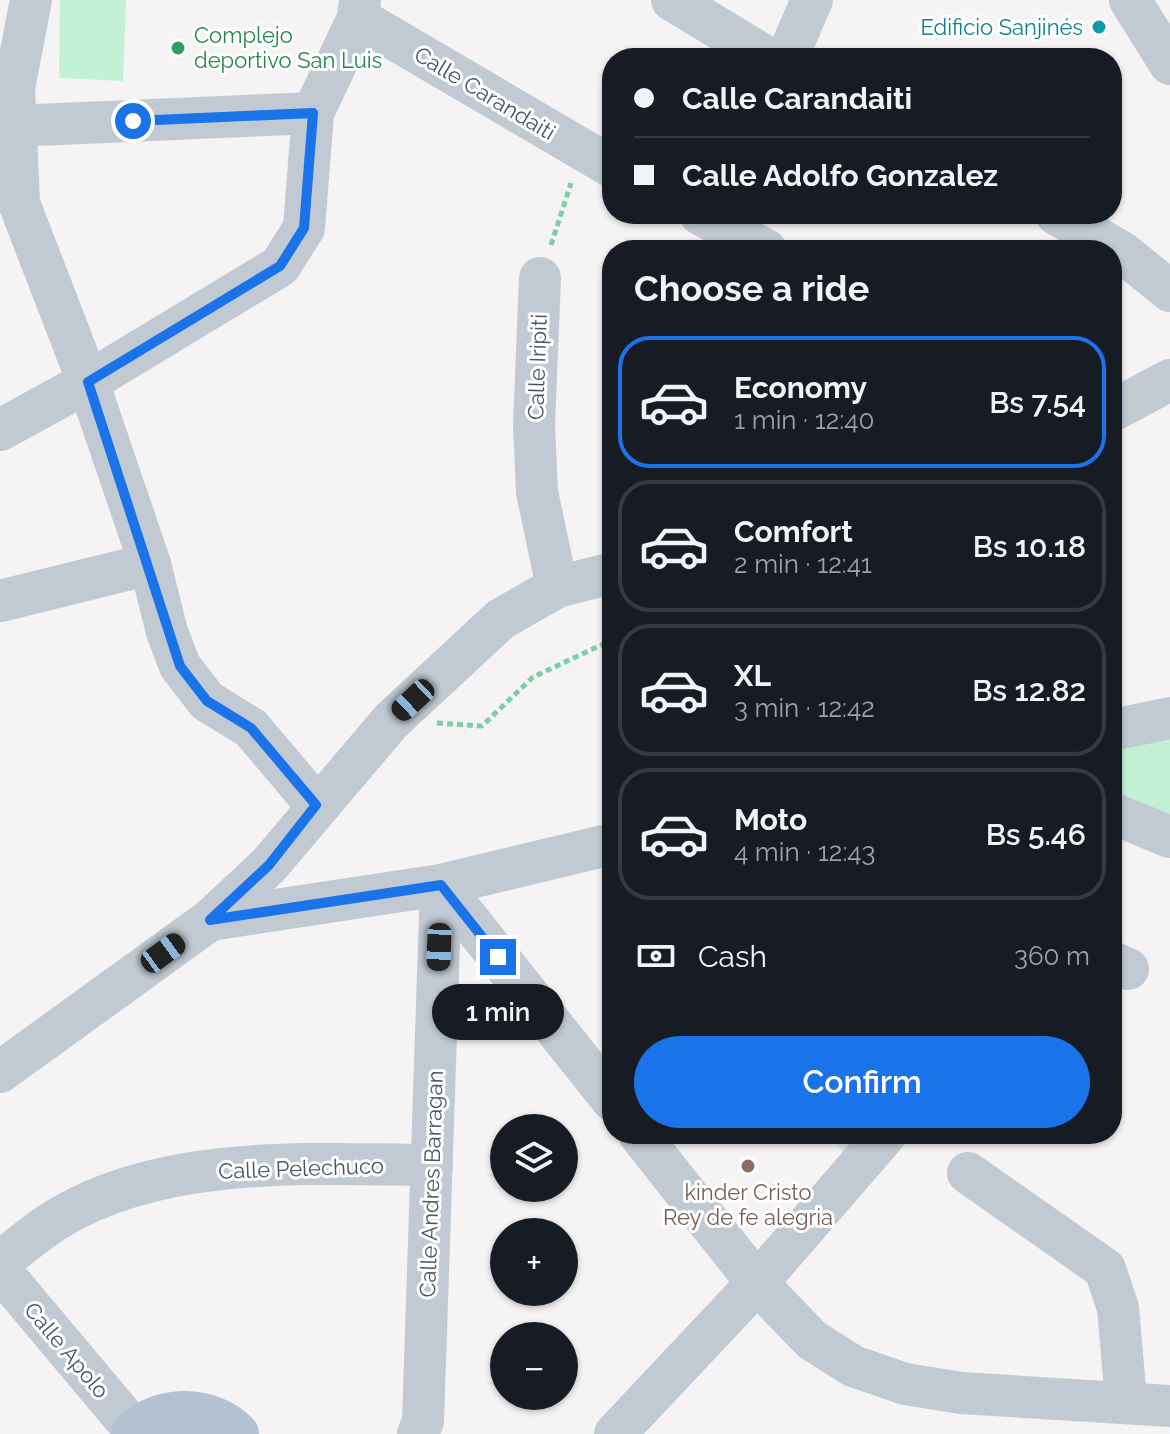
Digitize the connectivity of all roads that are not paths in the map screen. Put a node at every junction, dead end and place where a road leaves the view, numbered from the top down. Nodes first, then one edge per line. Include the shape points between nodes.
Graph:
1 (31, 0) edge
2 (672, 0) edge
3 (812, 0) edge
4 (1130, 0) edge
5 (359, 9) edge
6 (751, 48) edge
7 (791, 48) edge
8 (1170, 64) edge
9 (313, 113) junction
10 (13, 126) junction
11 (597, 159) edge
12 (9, 204) edge
13 (715, 224) edge
14 (1073, 224) edge
15 (738, 240) edge
16 (1101, 240) edge
17 (1122, 252) edge
18 (540, 278) road end
19 (1170, 291) edge
20 (1170, 380) edge
21 (88, 382) junction
22 (1122, 406) edge
23 (0, 430) edge
24 (150, 564) junction
25 (602, 576) edge
26 (557, 587) junction
27 (0, 601) edge
28 (1170, 718) edge
29 (1122, 728) edge
30 (316, 805) junction
31 (1122, 817) edge
32 (1170, 837) edge
33 (602, 846) edge
34 (441, 885) junction
35 (210, 920) junction
36 (0, 1072) edge
37 (602, 1087) edge
38 (647, 1144) edge
39 (877, 1144) edge
40 (432, 1165) junction
41 (968, 1173) dead end
42 (0, 1262) edge
43 (0, 1270) edge
44 (757, 1283) junction
45 (1126, 1401) junction
46 (1170, 1406) edge
47 (134, 1432) edge
48 (237, 1434) edge
49 (418, 1434) edge
50 (615, 1434) edge

1 - 10 street via 14,88
2 - 6 street
3 - 7 street
4 - 8 street
5 - 9 street
5 - 11 street, Calle Carandaiti
9 - 10 street
9 - 21 street via 304,228 280,266
10 - 12 street
12 - 21 street
13 - 15 street
14 - 16 street
17 - 19 street
18 - 26 street, Calle Iripiti via 537,492
20 - 22 street
21 - 23 street
21 - 24 street
24 - 27 street
24 - 30 street via 180,666 207,701 251,728
25 - 26 street
26 - 30 street via 501,619 391,721
28 - 29 street
30 - 35 street via 269,865
31 - 32 street
33 - 34 street
34 - 35 street
34 - 37 street
34 - 40 street, Calle Andres Barragan
35 - 36 street
38 - 44 street
39 - 44 street
40 - 42 street, Calle Pelechuco via 252,1166 179,1176 109,1195 60,1217
40 - 49 street, Calle Andres Barragan via 423,1421
41 - 45 street via 1105,1269 1118,1308
43 - 47 street, Calle Apolo
44 - 45 street via 812,1340 853,1366 905,1384 961,1393
44 - 50 street
45 - 46 street
47 - 48 main road via 189,1411 213,1418

